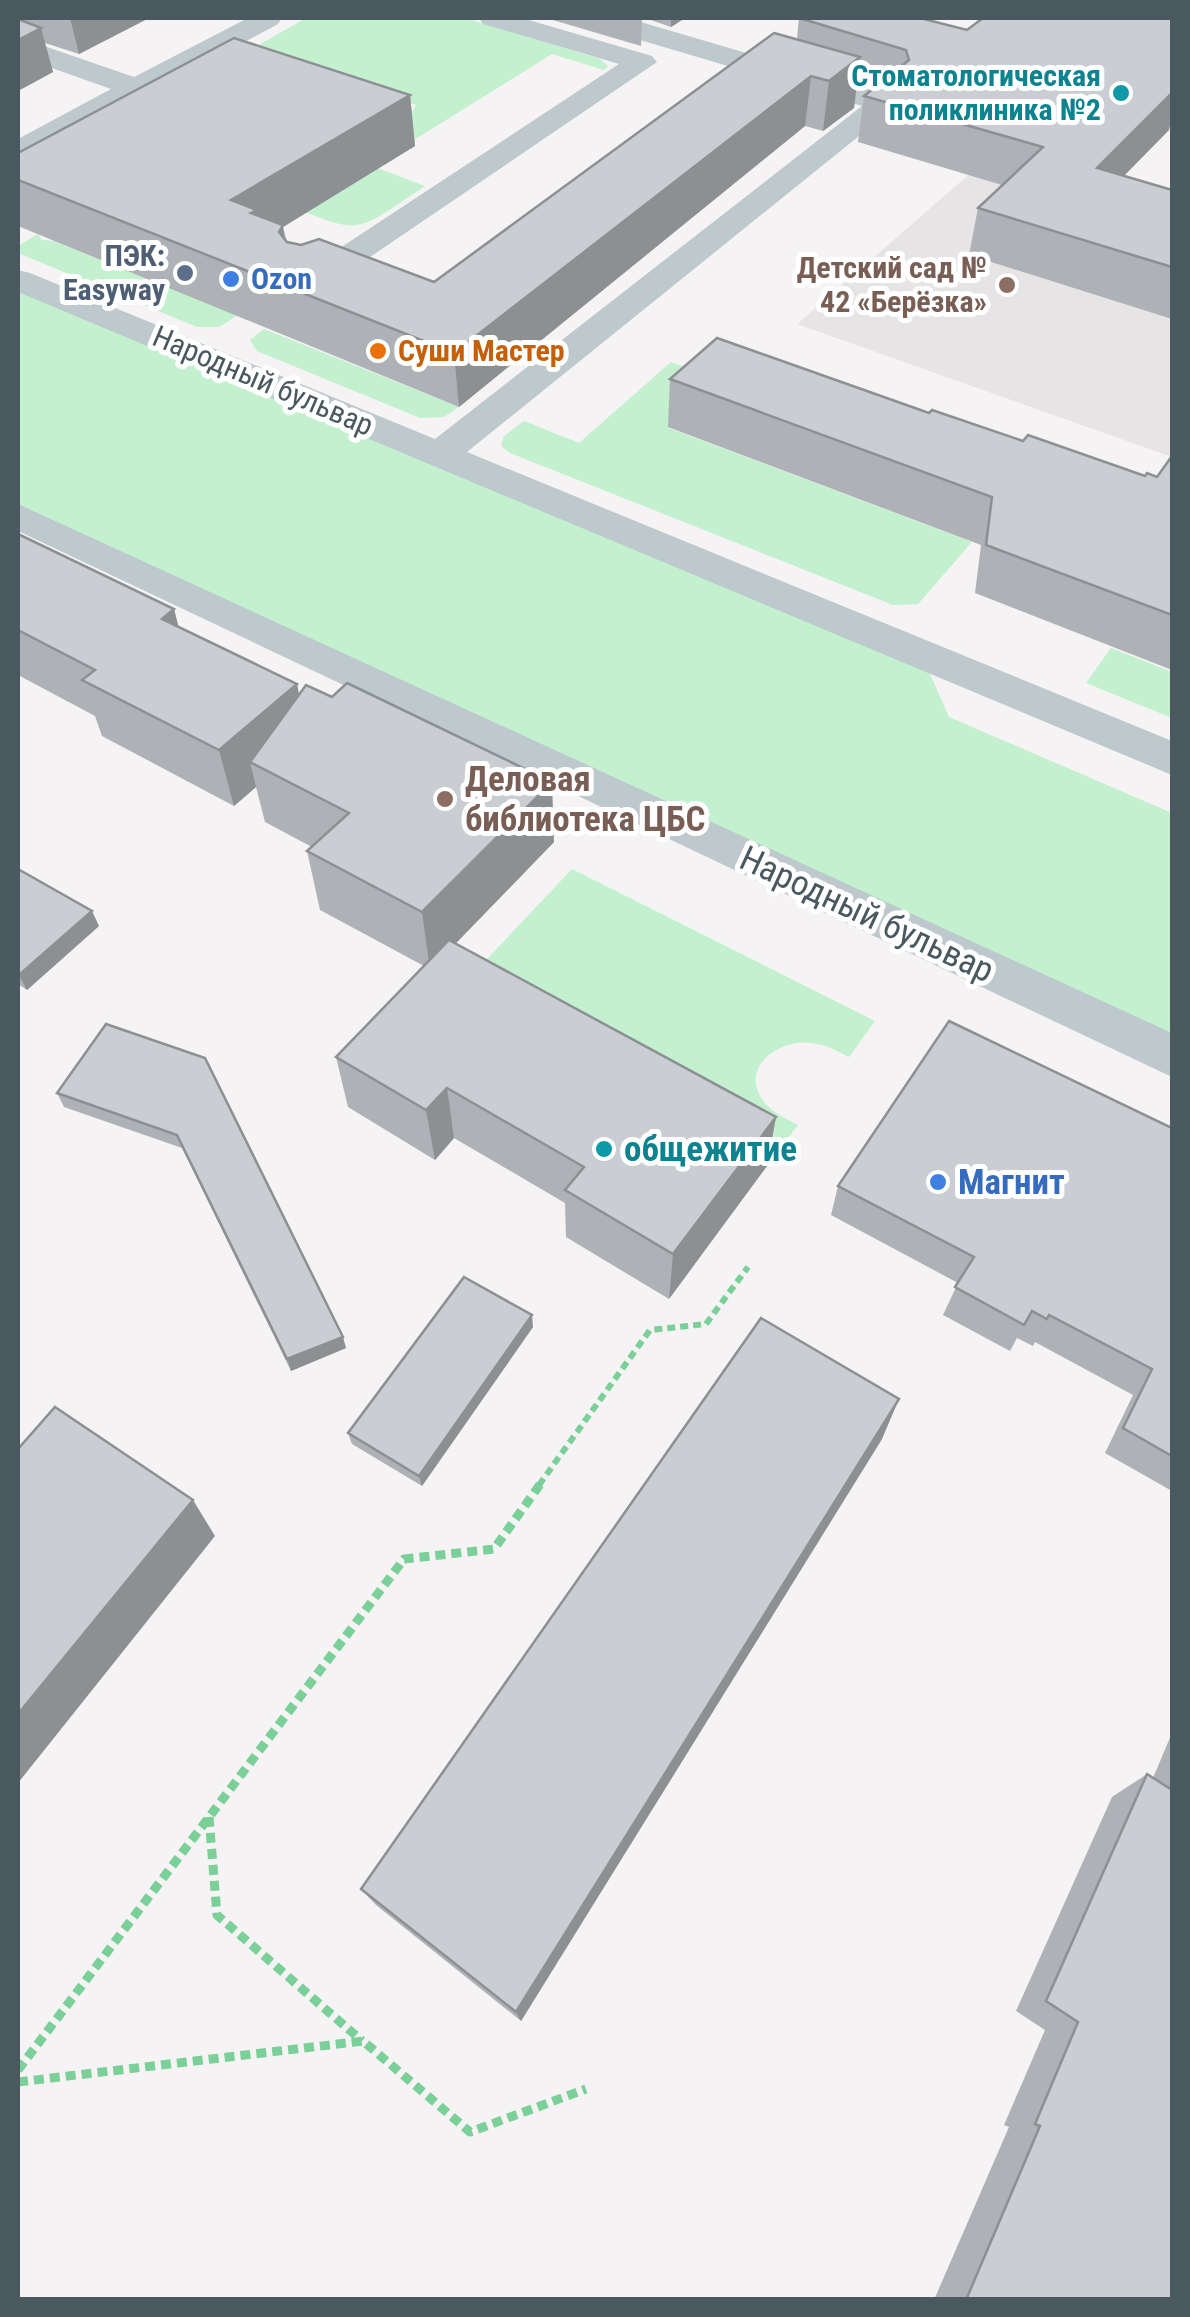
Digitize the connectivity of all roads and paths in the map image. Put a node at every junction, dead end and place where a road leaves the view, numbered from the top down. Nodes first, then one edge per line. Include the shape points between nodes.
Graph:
1 (268, 18) edge
2 (493, 18) edge
3 (622, 18) edge
4 (674, 41) junction
5 (18, 46) edge
6 (642, 62) junction
7 (136, 88) junction
8 (18, 151) edge
9 (18, 280) edge
10 (308, 284) edge
11 (440, 455) junction
12 (18, 516) edge
13 (1172, 759) edge
14 (1172, 1056) edge
15 (748, 1267) dead end
16 (208, 1817) junction
17 (363, 2042) junction
18 (18, 2070) edge
19 (18, 2082) edge
20 (586, 2088) dead end

1 - 7 street
2 - 6 street
3 - 4 street via 613,23
4 - 6 street
4 - 11 street via 885,103
5 - 7 street
6 - 10 street
7 - 8 street
9 - 11 street, Народный бульвар
11 - 13 street, Народный бульвар
12 - 14 street, Народный бульвар
15 - 16 path via 706,1324 650,1330 494,1549 404,1559
16 - 17 path via 217,1916
16 - 18 path
17 - 19 path
17 - 20 path via 470,2132

